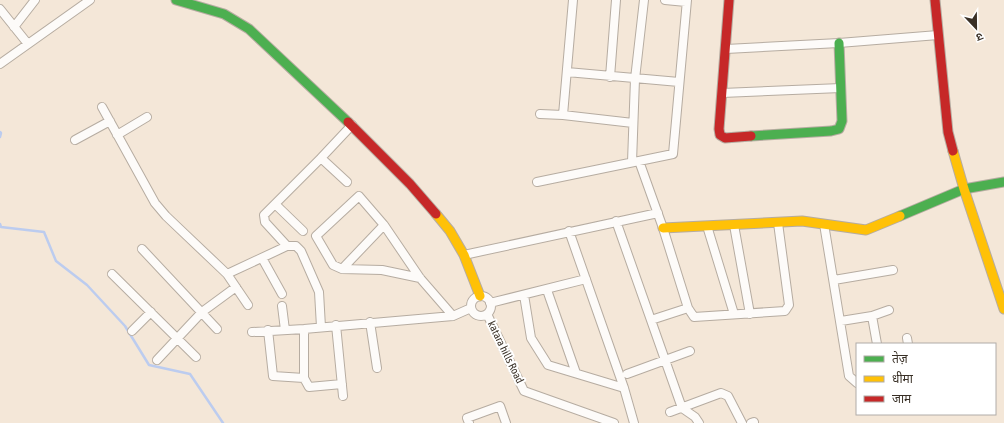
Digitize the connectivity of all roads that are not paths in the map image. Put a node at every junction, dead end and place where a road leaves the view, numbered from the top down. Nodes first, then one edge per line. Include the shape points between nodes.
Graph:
1 (35, 0) edge
2 (90, 0) edge
3 (176, 0) edge
4 (573, 0) edge
5 (616, 0) edge
6 (644, 0) edge
7 (664, 0) edge
8 (729, 0) edge
9 (935, 0) edge
10 (687, 1) edge
11 (0, 9) edge
12 (14, 27) junction
13 (938, 35) junction
14 (839, 43) junction
15 (28, 44) junction
16 (726, 49) junction
17 (0, 64) edge
18 (567, 72) junction
19 (610, 77) junction
20 (635, 79) junction
21 (679, 82) junction
22 (841, 88) junction
23 (722, 93) junction
24 (102, 107) dead end
25 (540, 114) dead end
26 (563, 115) junction
27 (147, 117) dead end
28 (110, 121) junction
29 (633, 123) junction
30 (352, 125) junction
31 (117, 135) junction
32 (75, 140) dead end
33 (321, 158) junction
34 (635, 162) junction
35 (347, 182) dead end
36 (536, 182) dead end
37 (1004, 182) edge
38 (964, 189) junction
39 (275, 204) junction
40 (658, 213) junction
41 (616, 221) junction
42 (778, 223) junction
43 (824, 224) junction
44 (384, 225) junction
45 (734, 225) junction
46 (707, 226) junction
47 (663, 228) junction
48 (304, 231) dead end
49 (569, 231) junction
50 (287, 246) junction
51 (142, 249) dead end
52 (464, 255) junction
53 (262, 258) junction
54 (342, 268) junction
55 (892, 270) dead end
56 (112, 274) dead end
57 (227, 274) junction
58 (420, 278) junction
59 (586, 279) junction
60 (834, 280) junction
61 (236, 287) junction
62 (547, 290) junction
63 (282, 294) dead end
64 (524, 295) junction
65 (480, 296) junction
66 (490, 303) junction
67 (248, 305) dead end
68 (282, 306) dead end
69 (471, 308) junction
70 (688, 308) junction
71 (1004, 309) edge
72 (889, 310) dead end
73 (151, 312) junction
74 (202, 312) junction
75 (487, 314) junction
76 (734, 314) junction
77 (750, 314) junction
78 (452, 316) junction
79 (872, 316) junction
80 (651, 320) junction
81 (841, 321) junction
82 (370, 322) junction
83 (336, 325) junction
84 (321, 327) junction
85 (217, 329) dead end
86 (304, 329) junction
87 (268, 330) junction
88 (285, 330) junction
89 (132, 331) dead end
90 (252, 332) dead end
91 (176, 338) junction
92 (877, 343) edge
93 (690, 351) dead end
94 (196, 357) dead end
95 (158, 360) dead end
96 (664, 360) junction
97 (376, 368) dead end
98 (576, 373) junction
99 (627, 374) dead end
100 (304, 378) junction
101 (856, 382) edge
102 (342, 384) junction
103 (624, 388) junction
104 (343, 396) dead end
105 (682, 408) junction
106 (670, 412) dead end
107 (469, 423) edge
108 (507, 423) edge
109 (614, 423) edge
110 (634, 423) edge
111 (699, 423) edge
112 (742, 423) edge

1 - 12 street
2 - 15 street
3 - 30 street via 224,14 249,29
4 - 18 street
5 - 19 street
6 - 20 street
7 - 10 street
8 - 16 street
9 - 13 street
10 - 21 street
11 - 12 street
12 - 15 street
13 - 14 street
13 - 38 street via 948,132
14 - 16 street
14 - 22 street
15 - 17 street
16 - 23 street
18 - 19 street
18 - 26 street
19 - 20 street
20 - 21 street
20 - 29 street
21 - 34 street via 673,154
22 - 23 street
22 - 23 street via 842,121 839,129 725,138 720,135 719,129
24 - 28 street
25 - 26 street
26 - 29 street
27 - 31 street
28 - 31 street
28 - 32 street
29 - 34 street
30 - 33 street
30 - 52 street via 410,184 450,231
31 - 57 street via 159,208
33 - 35 street
33 - 39 street
34 - 36 street
34 - 40 street
37 - 38 street
38 - 43 street via 866,230
38 - 71 street
39 - 48 street
39 - 50 street via 264,215 265,222
40 - 41 street
40 - 47 street
41 - 49 street
41 - 80 street
42 - 43 street via 802,221
42 - 45 street
42 - 77 street via 789,306 785,311
43 - 60 street
44 - 54 street
44 - 54 street via 359,196 316,236 333,265
44 - 58 street
45 - 46 street
45 - 77 street
46 - 47 street
46 - 76 street
47 - 70 street
49 - 52 street
49 - 59 street
50 - 53 street
50 - 84 street via 296,246 301,252 319,292
51 - 74 street
52 - 65 street
53 - 57 street
53 - 63 street
54 - 58 street via 382,270
55 - 60 street
56 - 73 street
57 - 61 street
58 - 78 street
59 - 62 street
59 - 103 street
60 - 81 street
61 - 67 street
61 - 74 street
62 - 64 street
62 - 98 street
64 - 66 street
64 - 98 street via 530,338 548,365
65 - 66 street via 486,297
65 - 69 street via 472,302
66 - 75 street via 491,309
68 - 88 street
69 - 75 street via 477,316
69 - 78 street
70 - 76 street via 694,317
70 - 80 street
72 - 79 street
73 - 89 street
73 - 91 street
74 - 85 street
74 - 91 street
75 - 109 street, katara hills Road via 524,391
76 - 77 street
78 - 82 street
79 - 81 street
79 - 92 street
80 - 96 street
81 - 101 street via 850,376
82 - 83 street
82 - 97 street
83 - 84 street
83 - 102 street
84 - 86 street
86 - 88 street
86 - 100 street
87 - 88 street
87 - 90 street
87 - 100 street via 273,376
91 - 94 street
91 - 95 street
93 - 96 street
96 - 99 street
96 - 105 street
98 - 103 street
100 - 102 street via 309,387
102 - 104 street
103 - 110 street
105 - 106 street
105 - 111 street
105 - 112 street via 720,393 728,396
107 - 108 street via 467,418 500,406

